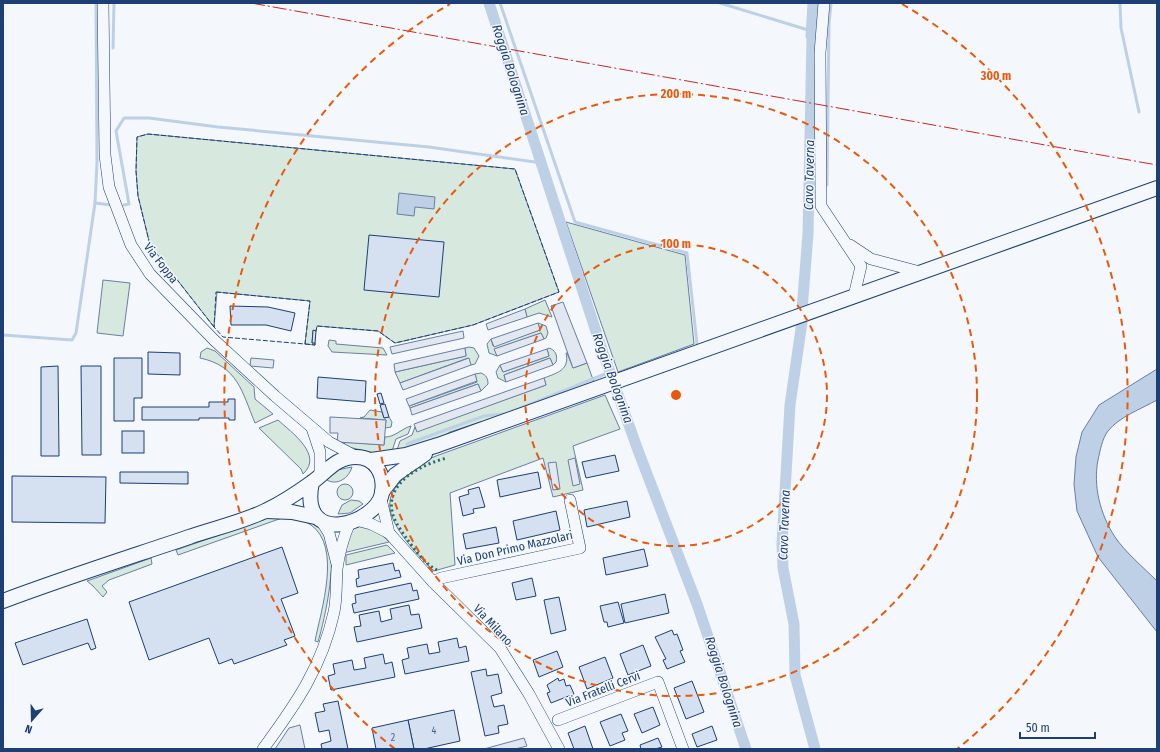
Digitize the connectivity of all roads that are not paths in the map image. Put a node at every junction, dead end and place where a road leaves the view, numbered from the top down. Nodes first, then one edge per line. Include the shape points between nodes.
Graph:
1 (103, 3) edge
2 (824, 3) edge
3 (1157, 188) edge
4 (843, 240) junction
5 (920, 272) junction
6 (854, 296) junction
7 (312, 427) junction
8 (438, 445) junction
9 (357, 457) junction
10 (371, 460) junction
11 (316, 478) junction
12 (382, 496) junction
13 (570, 500) dead end
14 (266, 511) junction
15 (318, 518) junction
16 (353, 521) junction
17 (389, 533) junction
18 (338, 566) junction
19 (433, 582) junction
20 (3, 601) edge
21 (558, 720) dead end
22 (263, 749) edge
23 (559, 749) edge
24 (683, 749) edge

1 - 7 street, Via Foppa via 105,155 109,187 131,245 150,274 210,336
2 - 4 street via 820,53 821,206
3 - 5 main road
4 - 5 street via 871,259
4 - 6 street via 861,266
5 - 6 main road
6 - 8 main road
7 - 9 street, Via Foppa via 329,442
7 - 11 street via 320,452
8 - 10 main road via 406,455
8 - 12 main road via 395,475
9 - 10 main road
9 - 11 main road via 341,459
10 - 12 main road via 380,470 383,481
11 - 14 main road
11 - 15 main road via 310,491 311,510
12 - 16 main road via 373,508
12 - 17 street, Via Milano
13 - 19 street, Via Don Primo Mazzolari via 580,548 441,578
14 - 15 main road via 292,512
14 - 20 main road
15 - 16 main road via 333,525
15 - 18 street via 329,533
16 - 17 street, Via Milano via 371,524
16 - 18 street via 345,533
17 - 19 street, Via Milano
18 - 22 street via 334,610 325,646 308,685
19 - 23 street, Via Milano via 500,648
21 - 24 street, Via Fratelli Cervi via 658,682

